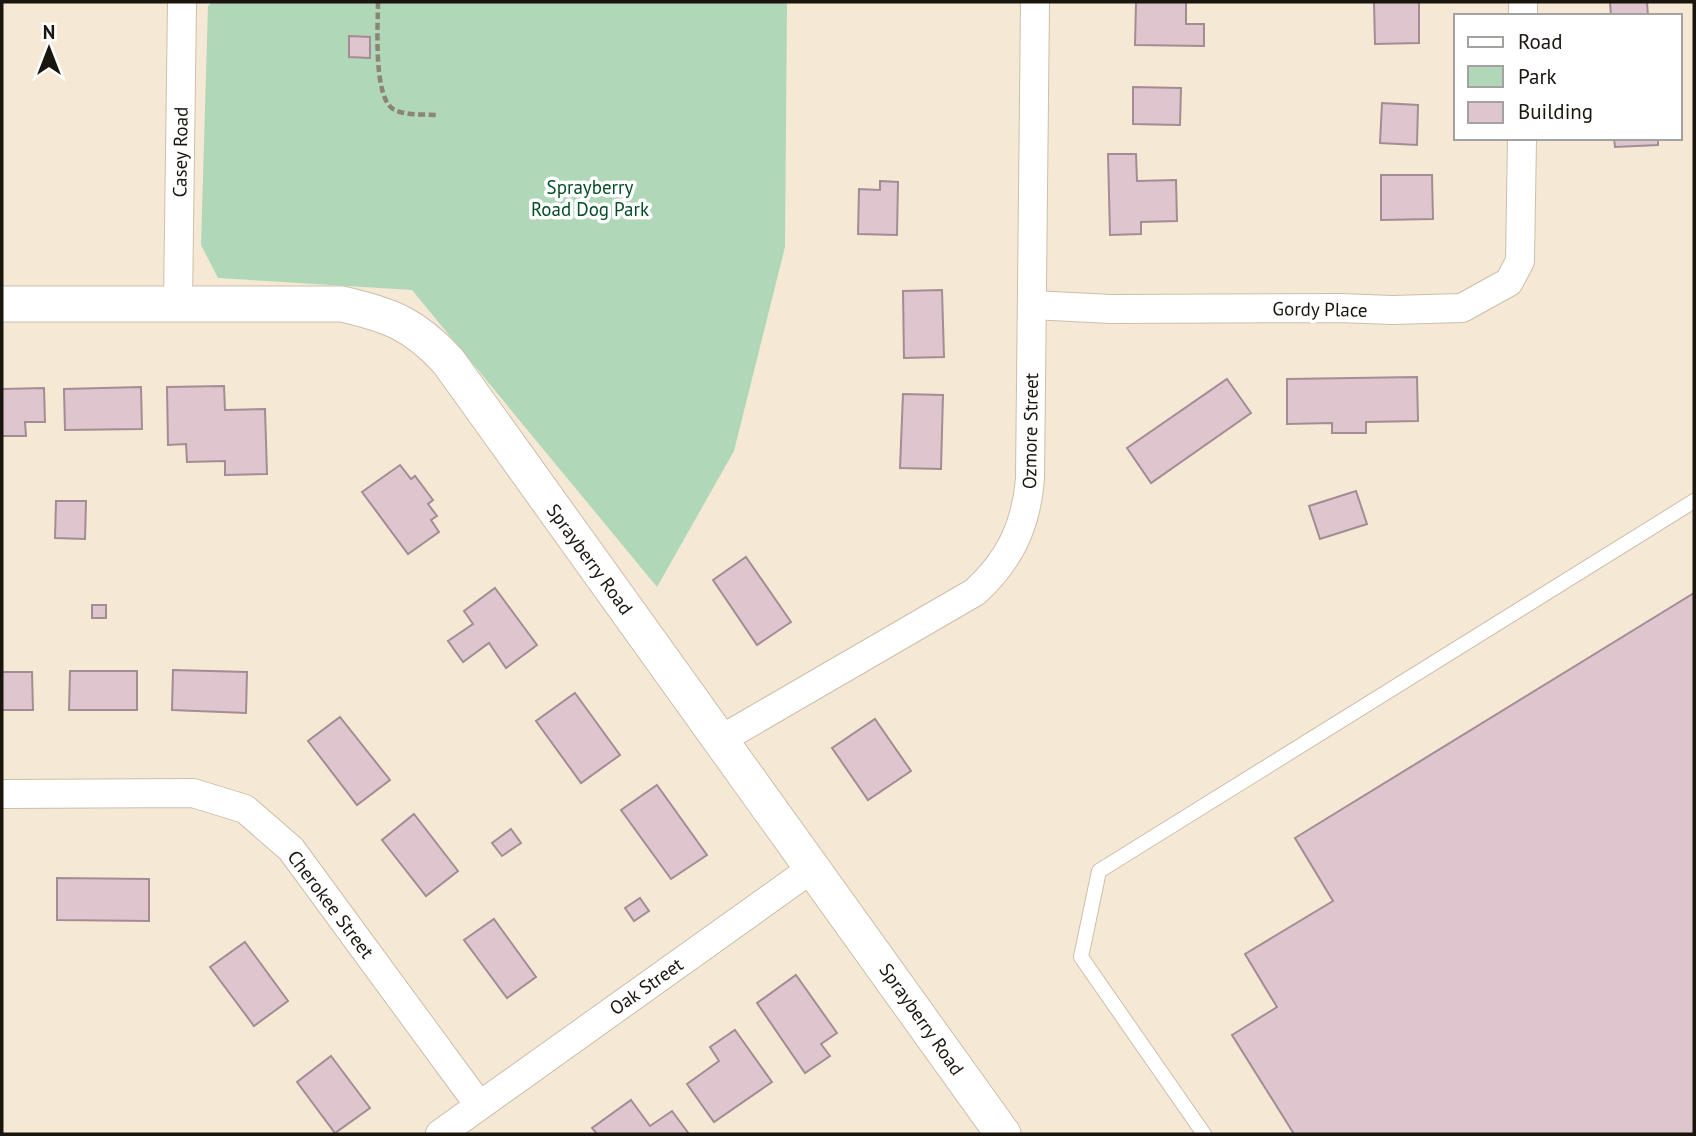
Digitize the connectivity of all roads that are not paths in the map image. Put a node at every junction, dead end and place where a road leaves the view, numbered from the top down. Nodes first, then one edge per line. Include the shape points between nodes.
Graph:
1 (182, 2) edge
2 (1035, 2) edge
3 (1522, 140) edge
4 (178, 303) junction
5 (2, 304) edge
6 (1031, 305) junction
7 (1694, 501) edge
8 (720, 740) junction
9 (2, 794) edge
10 (814, 867) junction
11 (479, 1105) junction
12 (440, 1134) edge
13 (1003, 1134) edge
14 (1204, 1134) edge

1 - 4 street, Casey Road
2 - 6 street, Ozmore Street
3 - 6 street, Gordy Place via 1520,261 1509,282 1462,308
4 - 5 street, Sprayberry Road
4 - 8 street, Sprayberry Road via 342,304 386,315 429,340
6 - 8 street, Ozmore Street via 1028,501 1009,553 995,573 975,592
7 - 14 lane via 1099,871 1082,957
8 - 10 street, Sprayberry Road
9 - 11 street, Cherokee Street via 193,793 245,809 291,849
10 - 11 street, Oak Street
10 - 13 street, Sprayberry Road
11 - 12 street, Oak Street

